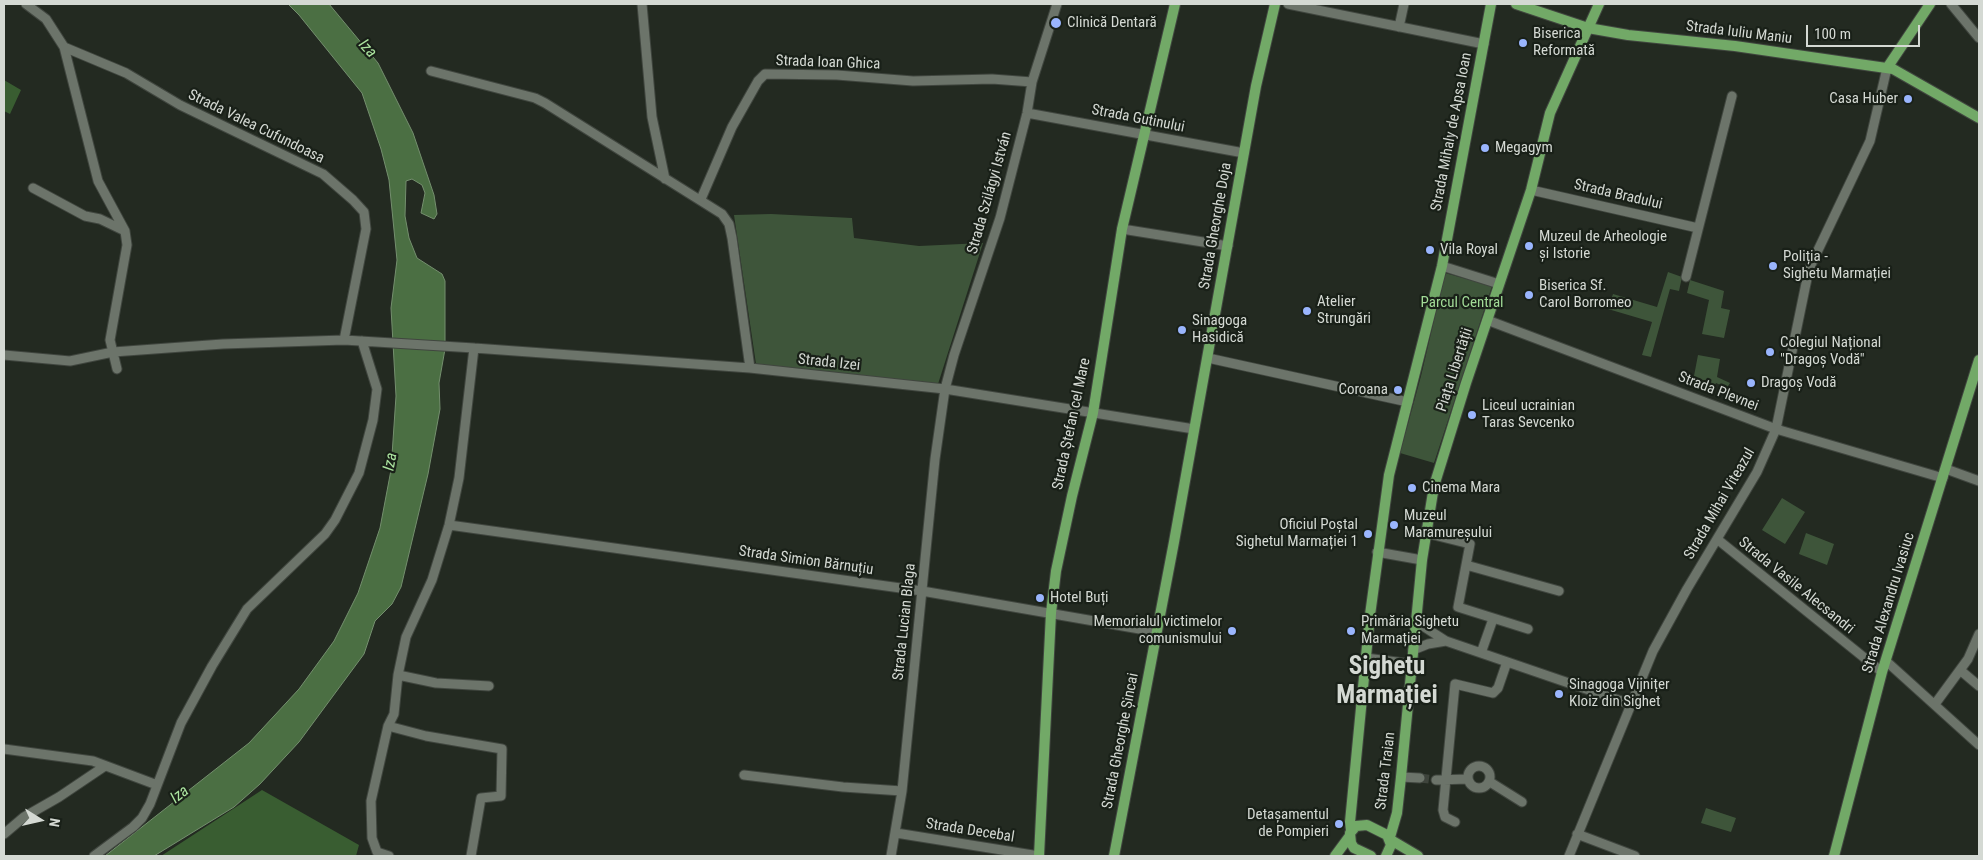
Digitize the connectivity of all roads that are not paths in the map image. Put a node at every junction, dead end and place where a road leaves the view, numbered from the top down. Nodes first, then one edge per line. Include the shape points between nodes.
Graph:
1 (26, 4) edge
2 (642, 4) edge
3 (1057, 4) edge
4 (1175, 4) edge
5 (1275, 4) edge
6 (1288, 4) edge
7 (1404, 4) edge
8 (1492, 4) edge
9 (1516, 4) edge
10 (1599, 4) edge
11 (1930, 4) edge
12 (1950, 4) edge
13 (1399, 27) junction
14 (1588, 28) junction
15 (1979, 38) edge
16 (1484, 44) junction
17 (64, 47) junction
18 (1887, 68) junction
19 (431, 71) dead end
20 (1032, 82) junction
21 (1732, 96) dead end
22 (1026, 112) junction
23 (1979, 118) edge
24 (1145, 135) junction
25 (1244, 153) junction
26 (665, 179) junction
27 (32, 188) dead end
28 (1532, 190) junction
29 (701, 199) junction
30 (1698, 228) junction
31 (1122, 229) junction
32 (125, 231) junction
33 (1228, 246) junction
34 (1442, 266) junction
35 (1686, 278) dead end
36 (1499, 284) junction
37 (1487, 320) junction
38 (344, 340) junction
39 (362, 341) junction
40 (474, 348) junction
41 (113, 352) junction
42 (4, 355) edge
43 (1208, 358) junction
44 (1979, 360) edge
45 (750, 368) junction
46 (117, 369) dead end
47 (945, 389) junction
48 (1408, 402) junction
49 (1093, 413) junction
50 (1194, 429) junction
51 (1776, 429) junction
52 (1944, 473) junction
53 (1979, 481) edge
54 (449, 525) junction
55 (1426, 533) junction
56 (1717, 539) junction
57 (1377, 552) junction
58 (1422, 560) junction
59 (1466, 565) junction
60 (1559, 590) dead end
61 (922, 591) junction
62 (1052, 613) junction
63 (1493, 619) junction
64 (1416, 621) junction
65 (1528, 628) dead end
66 (1157, 632) junction
67 (1979, 634) edge
68 (1446, 641) junction
69 (1413, 650) junction
70 (1481, 654) junction
71 (1366, 658) junction
72 (1886, 661) junction
73 (1507, 662) junction
74 (1412, 664) junction
75 (1960, 670) junction
76 (1882, 672) junction
77 (398, 675) junction
78 (489, 686) dead end
79 (1979, 686) edge
80 (1630, 704) junction
81 (1935, 704) junction
82 (388, 726) junction
83 (1979, 745) edge
84 (4, 749) edge
85 (105, 766) junction
86 (744, 775) dead end
87 (1401, 777) junction
88 (1420, 778) tunnel mouth
89 (1468, 779) junction
90 (1436, 780) tunnel mouth
91 (1446, 780) junction
92 (1490, 782) junction
93 (157, 786) junction
94 (902, 791) junction
95 (1522, 802) dead end
96 (1455, 822) dead end
97 (896, 833) junction
98 (1350, 833) junction
99 (4, 834) edge
100 (1577, 834) junction
101 (1390, 839) junction
102 (94, 856) edge
103 (389, 856) edge
104 (471, 856) edge
105 (891, 856) edge
106 (1039, 856) edge
107 (1114, 856) edge
108 (1335, 856) edge
109 (1371, 856) edge
110 (1386, 856) edge
111 (1418, 856) edge
112 (1569, 856) edge
113 (1635, 856) edge
114 (1834, 856) edge

1 - 17 street via 46,19
2 - 26 street via 652,117
3 - 20 street, Strada Szilágyi István
4 - 24 main road, Strada Ștefan cel Mare
5 - 25 main road, Strada Gheorghe Doja
6 - 13 street
7 - 13 street
8 - 16 main road, Strada Mihaly de Apsa Ioan
9 - 14 main road, Strada Iuliu Maniu
10 - 14 main road, Piața Libertății
11 - 18 main road
12 - 15 street
13 - 16 street
14 - 18 main road, Strada Iuliu Maniu
14 - 28 main road, Piața Libertății via 1550,113
16 - 34 main road, Strada Mihaly de Apsa Ioan
17 - 32 street via 98,181
17 - 38 street, Strada Valea Cufundoasa via 126,73 180,105 323,174 353,200 364,212 366,230
18 - 23 main road, Strada Iuliu Maniu via 1900,72
18 - 51 street, Strada Mihai Viteazul via 1870,141 1811,262
19 - 26 street via 535,98
20 - 22 street, Strada Szilágyi István
20 - 29 street, Strada Ioan Ghica via 992,79 913,81 765,74 732,127
21 - 30 street
22 - 24 street, Strada Gutinului
22 - 47 street, Strada Szilágyi István via 1000,218
24 - 25 street, Strada Gutinului
24 - 31 main road, Strada Ștefan cel Mare
25 - 33 main road, Strada Gheorghe Doja
26 - 29 street
27 - 32 street via 85,216
28 - 30 street, Strada Bradului
28 - 36 main road, Piața Libertății
29 - 45 street via 722,214 729,224
30 - 35 street
31 - 33 street
31 - 49 main road, Strada Ștefan cel Mare
32 - 41 street via 127,245 110,340
33 - 43 main road, Strada Gheorghe Doja
34 - 36 street
34 - 48 main road
36 - 37 main road, Piața Libertății
37 - 51 street, Strada Plevnei
37 - 55 main road, Piața Libertății via 1434,486
38 - 39 street
38 - 41 street
39 - 40 street, Strada Izei
39 - 93 street via 377,389 360,472 325,534 247,609 181,723
40 - 45 street, Strada Izei
40 - 54 street via 459,478
41 - 42 street via 70,361
41 - 46 street
43 - 48 street
43 - 50 main road, Strada Gheorghe Doja
44 - 52 main road, Strada Alexandru Ivasiuc
45 - 47 street, Strada Izei
47 - 49 street, Strada Izei
47 - 61 street, Strada Lucian Blaga
48 - 57 main road via 1389,475
49 - 50 street, Strada Izei
49 - 62 main road, Strada Ștefan cel Mare via 1058,562
50 - 66 main road, Strada Gheorghe Doja
51 - 52 street, Strada Plevnei
51 - 56 street, Strada Mihai Viteazul via 1757,472
52 - 53 street, Strada Plevnei
52 - 72 main road, Strada Alexandru Ivasiuc
54 - 61 street, Strada Simion Bărnuțiu
54 - 77 street via 432,580 406,638
55 - 58 main road, Piața Libertății
55 - 59 street via 1470,544
56 - 76 street, Strada Vasile Alecsandri
56 - 80 street, Strada Mihai Viteazul via 1653,651
57 - 58 street
57 - 71 main road
58 - 64 main road, Strada Traian
59 - 60 street
59 - 63 street via 1458,607
61 - 62 street, Strada Simion Bărnuțiu
61 - 94 street, Strada Lucian Blaga
62 - 66 street, Strada Simion Bărnuțiu
62 - 106 main road, Strada Ștefan cel Mare
63 - 65 street
63 - 70 street
64 - 68 street
64 - 69 main road, Strada Traian
66 - 107 main road, Strada Gheorghe Șincai
67 - 75 street
68 - 69 street
68 - 70 street
69 - 74 main road, Strada Traian
70 - 73 street
71 - 74 street
71 - 98 main road
72 - 76 main road, Strada Alexandru Ivasiuc
72 - 81 street
73 - 80 street
73 - 91 street via 1493,693 1454,684
74 - 87 main road, Strada Traian
75 - 79 street
75 - 81 street
76 - 114 main road, Strada Alexandru Ivasiuc
77 - 78 street via 436,683
77 - 82 street via 394,714
80 - 100 street, Strada Mihai Viteazul
81 - 83 street
82 - 103 street via 372,800 372,838 377,852
82 - 104 street via 502,749 501,796 481,798
84 - 85 street via 93,761
85 - 93 street
85 - 99 street via 24,816
86 - 94 street
87 - 88 street
87 - 101 main road, Strada Traian
89 - 91 street
89 - 92 street via 1478,789
89 - 92 street via 1470,770 1478,766 1487,769
90 - 91 street
91 - 96 street via 1443,810 1445,817
92 - 95 street
93 - 102 street via 142,818
94 - 97 street, Strada Lucian Blaga
97 - 105 street, Strada Lucian Blaga
97 - 106 street, Strada Decebal
98 - 101 main road via 1360,824 1367,825
98 - 108 main road
98 - 109 main road via 1354,848
100 - 112 street, Strada Mihai Viteazul
100 - 113 street
101 - 110 main road, Strada Traian via 1390,850
101 - 111 main road

